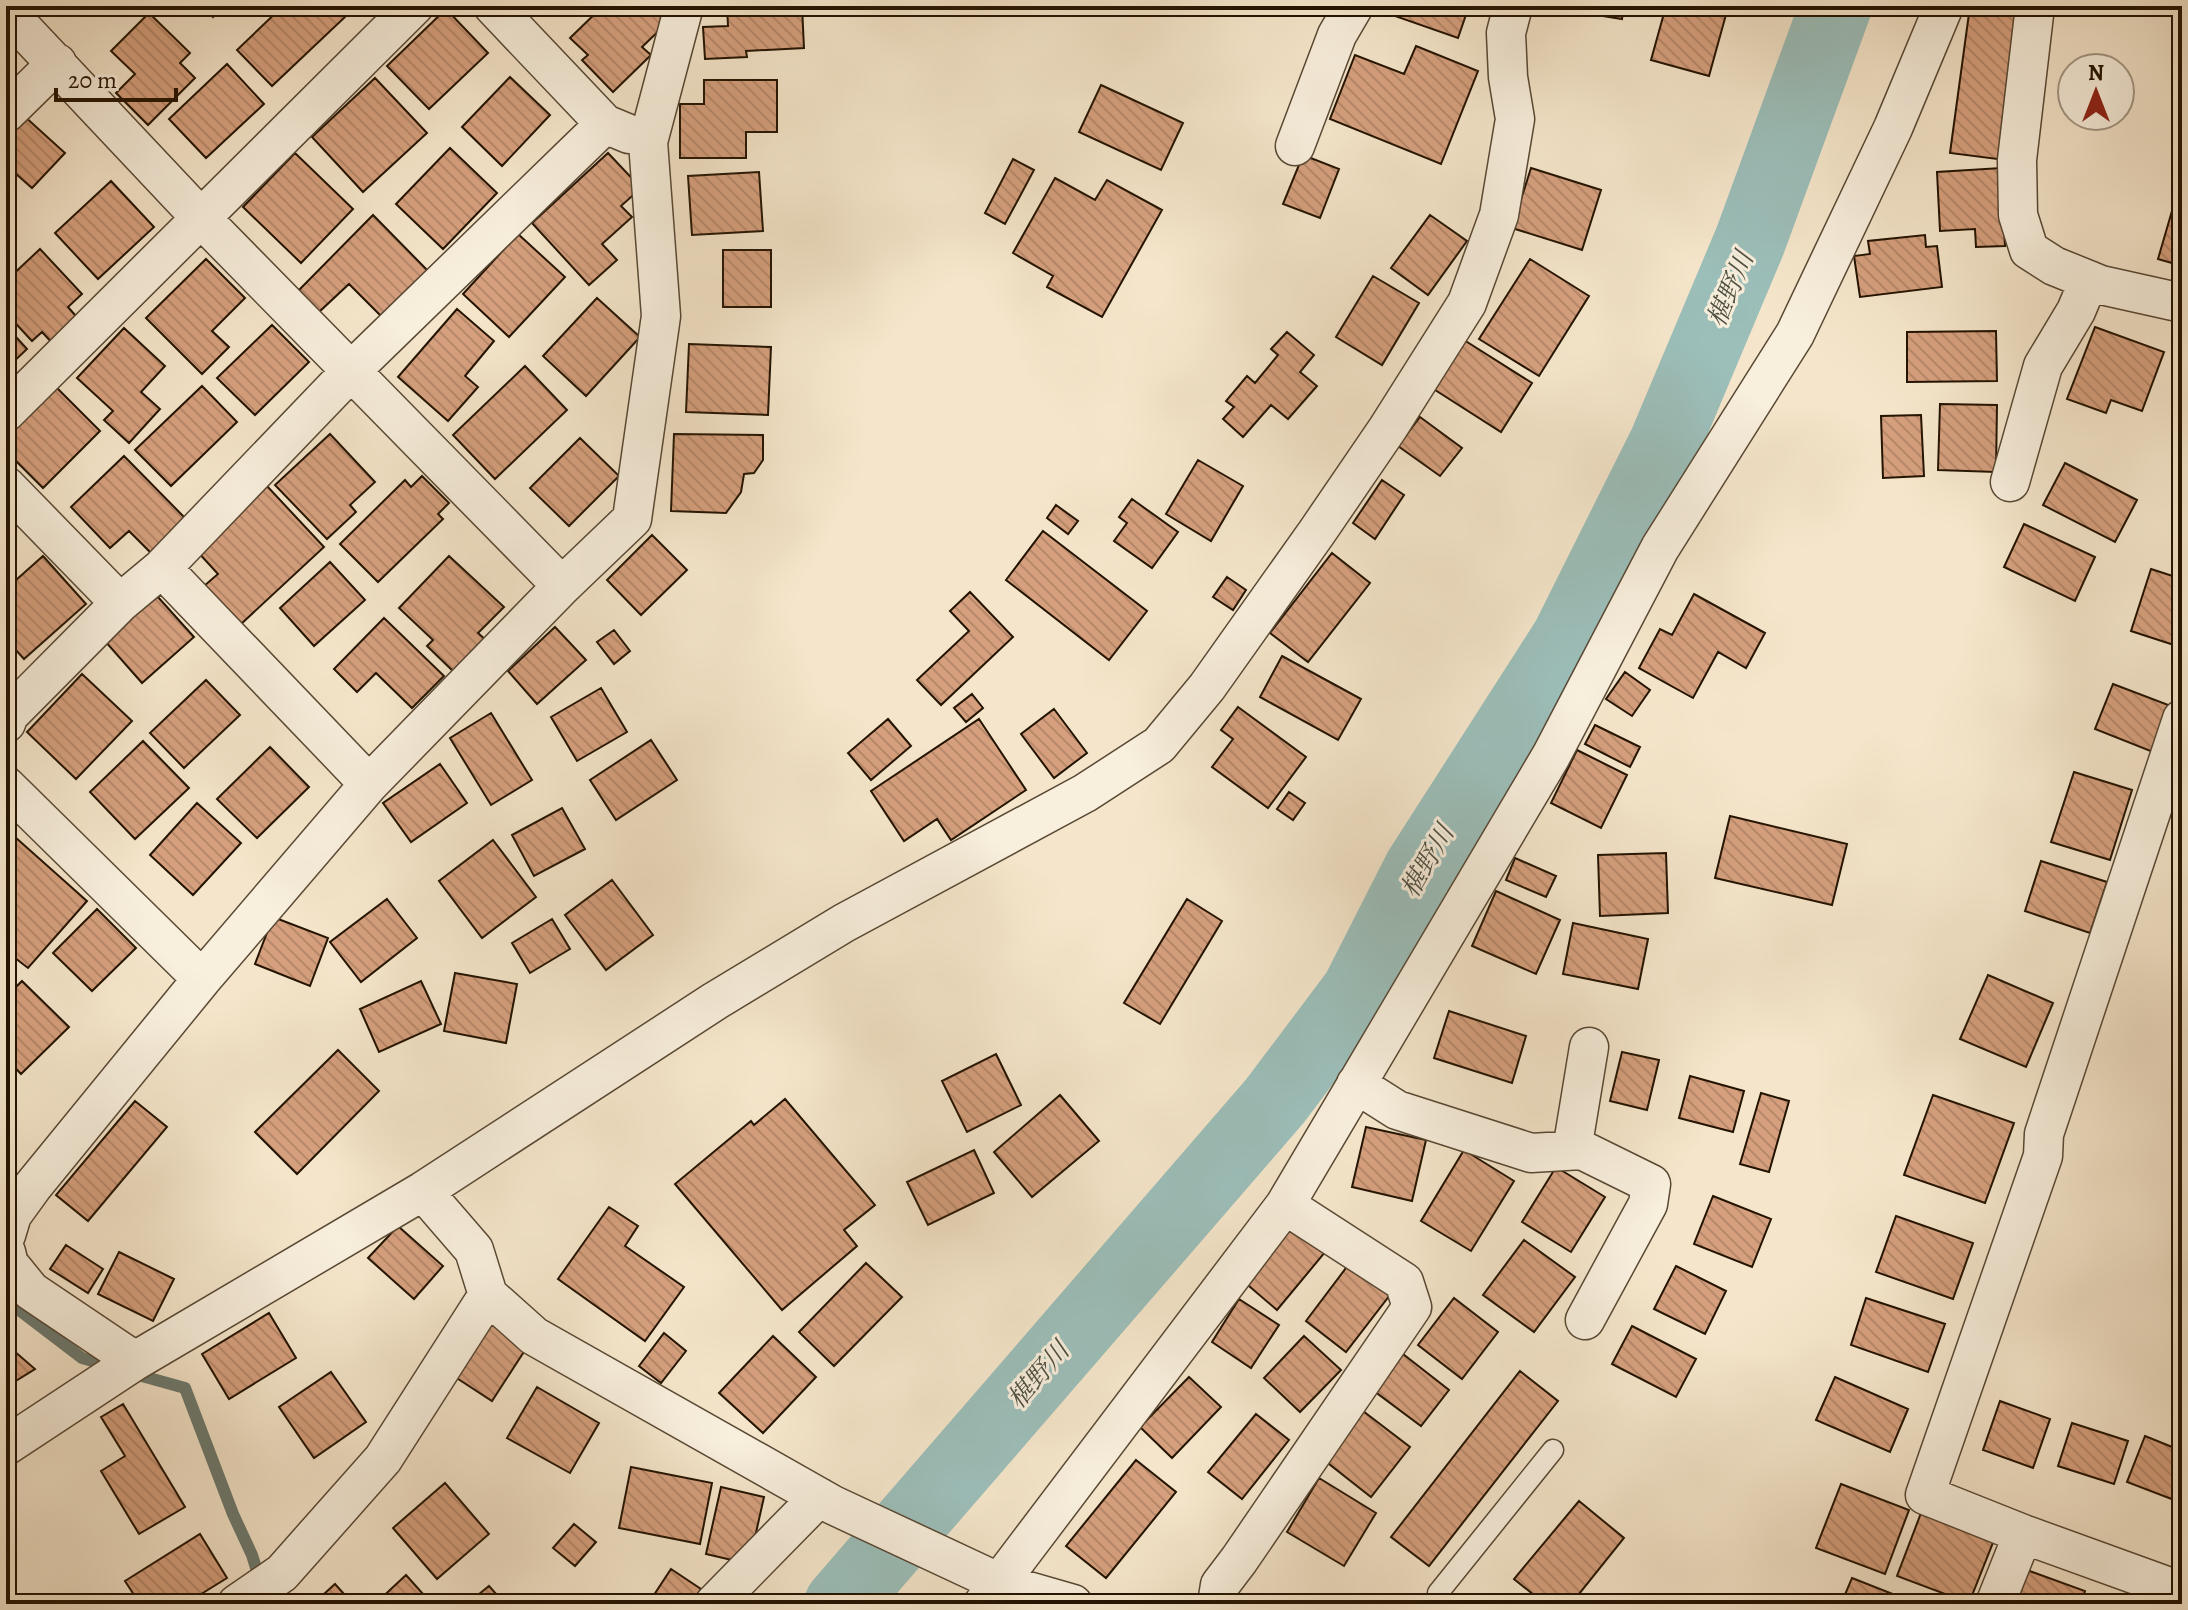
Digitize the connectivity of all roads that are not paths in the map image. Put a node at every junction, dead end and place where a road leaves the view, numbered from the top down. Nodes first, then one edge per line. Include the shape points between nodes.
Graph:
1 (414, 6) edge
2 (493, 6) edge
3 (684, 6) edge
4 (1354, 6) edge
5 (1513, 6) edge
6 (1944, 6) edge
7 (2035, 6) edge
8 (6, 11) edge
9 (57, 63) junction
10 (6, 113) edge
11 (605, 124) junction
12 (648, 142) junction
13 (1295, 146) dead end
14 (201, 218) junction
15 (2089, 280) junction
16 (2182, 303) edge
17 (352, 370) junction
18 (6, 412) edge
19 (2010, 482) dead end
20 (6, 486) edge
21 (162, 568) junction
22 (562, 586) junction
23 (120, 603) junction
24 (2182, 719) edge
25 (6, 723) edge
26 (369, 784) junction
27 (6, 786) edge
28 (202, 979) junction
29 (1589, 1047) dead end
30 (1356, 1084) junction
31 (1572, 1150) junction
32 (423, 1191) junction
33 (1285, 1205) junction
34 (6, 1235) edge
35 (6, 1252) edge
36 (488, 1295) junction
37 (1585, 1320) dead end
38 (135, 1361) junction
39 (6, 1446) edge
40 (1553, 1450) dead end
41 (826, 1501) junction
42 (2023, 1534) junction
43 (2164, 1585) dead end
44 (984, 1586) edge
45 (237, 1604) edge
46 (714, 1604) edge
47 (1073, 1604) edge
48 (1217, 1604) edge
49 (1439, 1604) edge
50 (1995, 1604) edge

1 - 14 street
2 - 11 street
3 - 12 street
4 - 13 street via 1337,35
5 - 32 street via 1506,33 1515,119 1499,215 1467,303 1317,532 1159,745 1085,793 831,930
6 - 30 street via 1893,128 1795,334 1660,548 1551,756
7 - 15 street via 2017,160 2018,215 2029,250
8 - 9 street
9 - 10 street
9 - 14 street
11 - 12 street
11 - 17 street
12 - 22 street via 661,316 632,519
14 - 17 street
14 - 18 street
15 - 16 street
15 - 19 street via 2043,366
17 - 21 street
17 - 22 street
20 - 23 street
21 - 23 street
21 - 26 street
22 - 26 street
23 - 25 street
24 - 42 street via 2044,1134 2043,1156 1925,1495
26 - 28 street
27 - 28 street
28 - 34 street via 33,1186 12,1215
29 - 31 street
30 - 31 street via 1397,1110 1531,1153
30 - 33 street
31 - 37 street via 1651,1184 1648,1204
32 - 36 street via 474,1250
32 - 38 street
33 - 44 street
33 - 48 street via 1404,1282 1412,1307 1220,1585
35 - 38 street via 31,1291
36 - 41 street via 534,1336
36 - 45 street via 383,1459 282,1573
38 - 39 street
40 - 49 lane via 1438,1593
41 - 44 street
41 - 46 street
42 - 43 street
42 - 50 street
44 - 47 street

